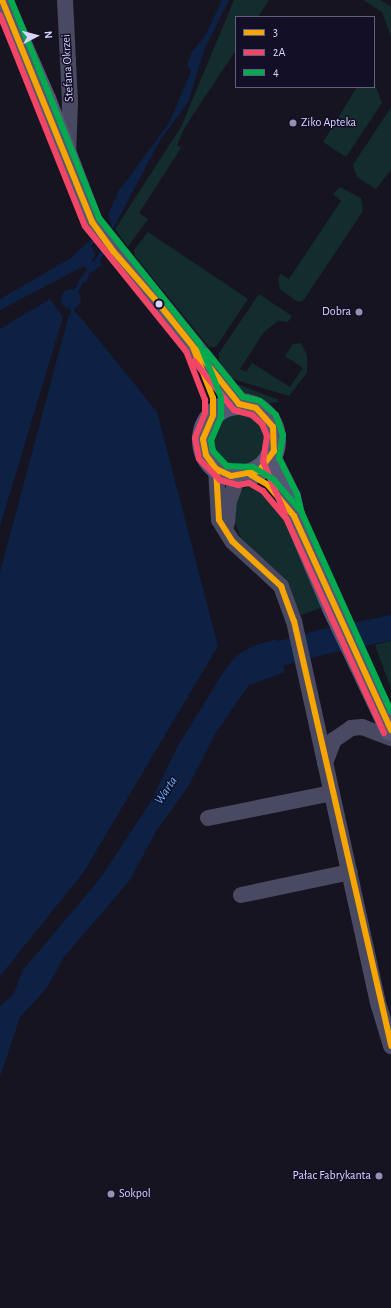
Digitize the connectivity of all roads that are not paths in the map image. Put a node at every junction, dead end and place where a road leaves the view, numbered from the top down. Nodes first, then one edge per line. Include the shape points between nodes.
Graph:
1 (2, 0) edge
2 (65, 0) edge
3 (67, 160) junction
4 (193, 347) junction
5 (239, 404) junction
6 (213, 415) junction
7 (271, 459) junction
8 (216, 469) junction
9 (245, 476) junction
10 (294, 516) junction
11 (226, 532) junction
12 (391, 730) edge
13 (391, 738) edge
14 (325, 763) junction
15 (332, 793) junction
16 (208, 818) dead end
17 (350, 872) junction
18 (241, 895) dead end
19 (391, 1046) edge

1 - 3 main road
2 - 3 street, Stefana Okrzei via 70,123
3 - 4 main road via 92,222
4 - 5 main road
4 - 6 main road via 213,398
5 - 6 main road
5 - 7 main road via 256,408 269,419 275,435
6 - 8 main road via 203,438 206,455
7 - 9 main road
7 - 10 main road via 290,497
8 - 9 main road
8 - 11 street via 219,520
9 - 10 main road via 268,485
9 - 11 street via 229,501
10 - 12 main road via 338,619
11 - 14 street via 235,545 281,586 297,634
13 - 14 street via 362,727 351,728 334,740
14 - 15 street
15 - 16 street
15 - 17 street
17 - 18 street
17 - 19 street

